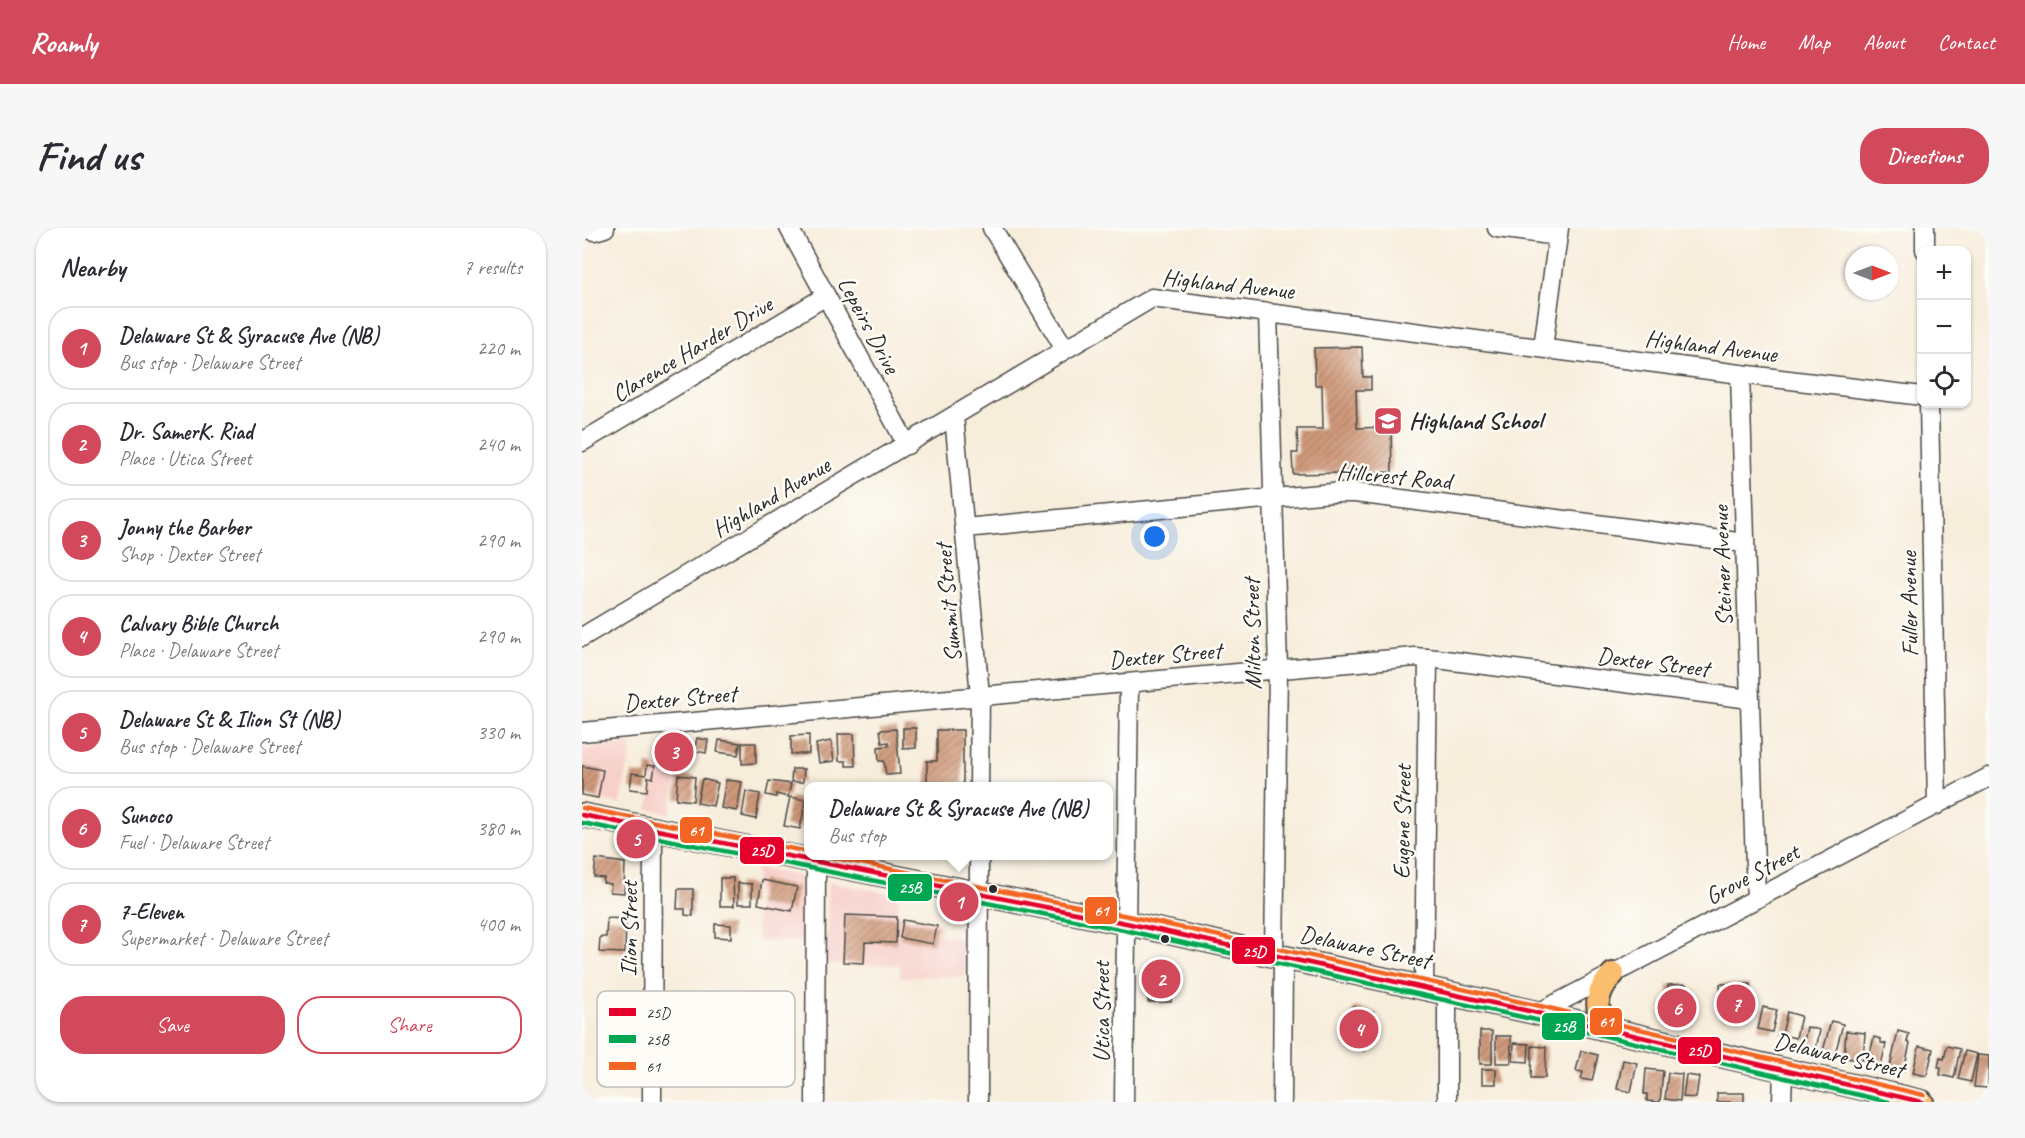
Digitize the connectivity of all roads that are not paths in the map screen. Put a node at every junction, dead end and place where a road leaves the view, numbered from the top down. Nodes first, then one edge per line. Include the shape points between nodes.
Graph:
1 (583, 228) edge
2 (605, 228) edge
3 (789, 228) edge
4 (992, 228) edge
5 (1497, 228) edge
6 (1925, 228) edge
7 (1559, 232) edge
8 (1925, 246) edge
9 (826, 296) junction
10 (1268, 312) junction
11 (1543, 348) junction
12 (1065, 349) junction
13 (1740, 374) junction
14 (1917, 395) edge
15 (1929, 408) edge
16 (954, 416) junction
17 (582, 442) edge
18 (907, 445) junction
19 (1274, 498) junction
20 (965, 528) junction
21 (1745, 543) junction
22 (582, 637) edge
23 (1428, 658) junction
24 (1278, 669) junction
25 (1129, 683) junction
26 (980, 695) junction
27 (1750, 699) junction
28 (582, 732) edge
29 (1989, 777) edge
30 (979, 782) edge
31 (1937, 805) junction
32 (582, 814) edge
33 (653, 828) junction
34 (804, 859) edge
35 (811, 860) edge
36 (979, 860) edge
37 (816, 861) junction
38 (979, 893) junction
39 (1756, 899) junction
40 (1126, 923) junction
41 (1278, 956) junction
42 (1613, 974) junction
43 (1424, 988) junction
44 (652, 991) edge
45 (1448, 993) junction
46 (1538, 1013) junction
47 (1602, 1028) junction
48 (1783, 1070) junction
49 (652, 1087) edge
50 (652, 1102) edge
51 (814, 1102) edge
52 (978, 1102) edge
53 (1124, 1102) edge
54 (1282, 1102) edge
55 (1447, 1102) edge
56 (1782, 1102) edge
57 (1922, 1102) edge

1 - 2 street
3 - 9 street, Lepeirs Drive
4 - 12 street
5 - 7 street
6 - 8 street
7 - 11 street
9 - 17 street, Clarence Harder Drive
9 - 18 street, Lepeirs Drive
10 - 11 street, Highland Avenue
10 - 12 street, Highland Avenue via 1152,297
10 - 19 street, Milton Street
11 - 13 street, Highland Avenue
12 - 16 street, Highland Avenue
13 - 14 street, Highland Avenue
13 - 21 street, Steiner Avenue
15 - 31 street, Fuller Avenue
16 - 18 street, Highland Avenue
16 - 20 street, Summit Street
18 - 22 street, Highland Avenue
19 - 20 street, Hillcrest Road
19 - 21 street, Hillcrest Road via 1355,494
19 - 24 street, Milton Street
20 - 26 street, Summit Street
21 - 27 street, Steiner Avenue
23 - 24 street, Dexter Street
23 - 27 street, Dexter Street
23 - 43 street, Eugene Street
24 - 25 street, Dexter Street
24 - 41 street, Milton Street
25 - 26 street, Dexter Street
25 - 40 street, Utica Street
26 - 28 street, Dexter Street
26 - 30 street, Summit Street
27 - 39 street, Steiner Avenue
29 - 31 street, Grove Street
31 - 39 street, Grove Street
32 - 33 main road, Delaware Street
33 - 34 main road, Delaware Street
33 - 44 street, Ilion Street
35 - 37 main road, Delaware Street
36 - 38 street
37 - 38 main road, Delaware Street
37 - 51 street
38 - 40 main road, Delaware Street
38 - 52 street
39 - 42 street, Grove Street
40 - 41 main road, Delaware Street
40 - 53 street, Utica Street
41 - 43 main road, Delaware Street
41 - 54 street, Milton Street
42 - 46 street, Grove Street
42 - 47 main road via 1598,995
43 - 45 main road, Delaware Street
45 - 46 main road, Delaware Street
45 - 55 street
46 - 47 main road, Delaware Street
47 - 48 main road, Delaware Street
48 - 56 street
48 - 57 main road, Delaware Street
49 - 50 street, Ilion Street

